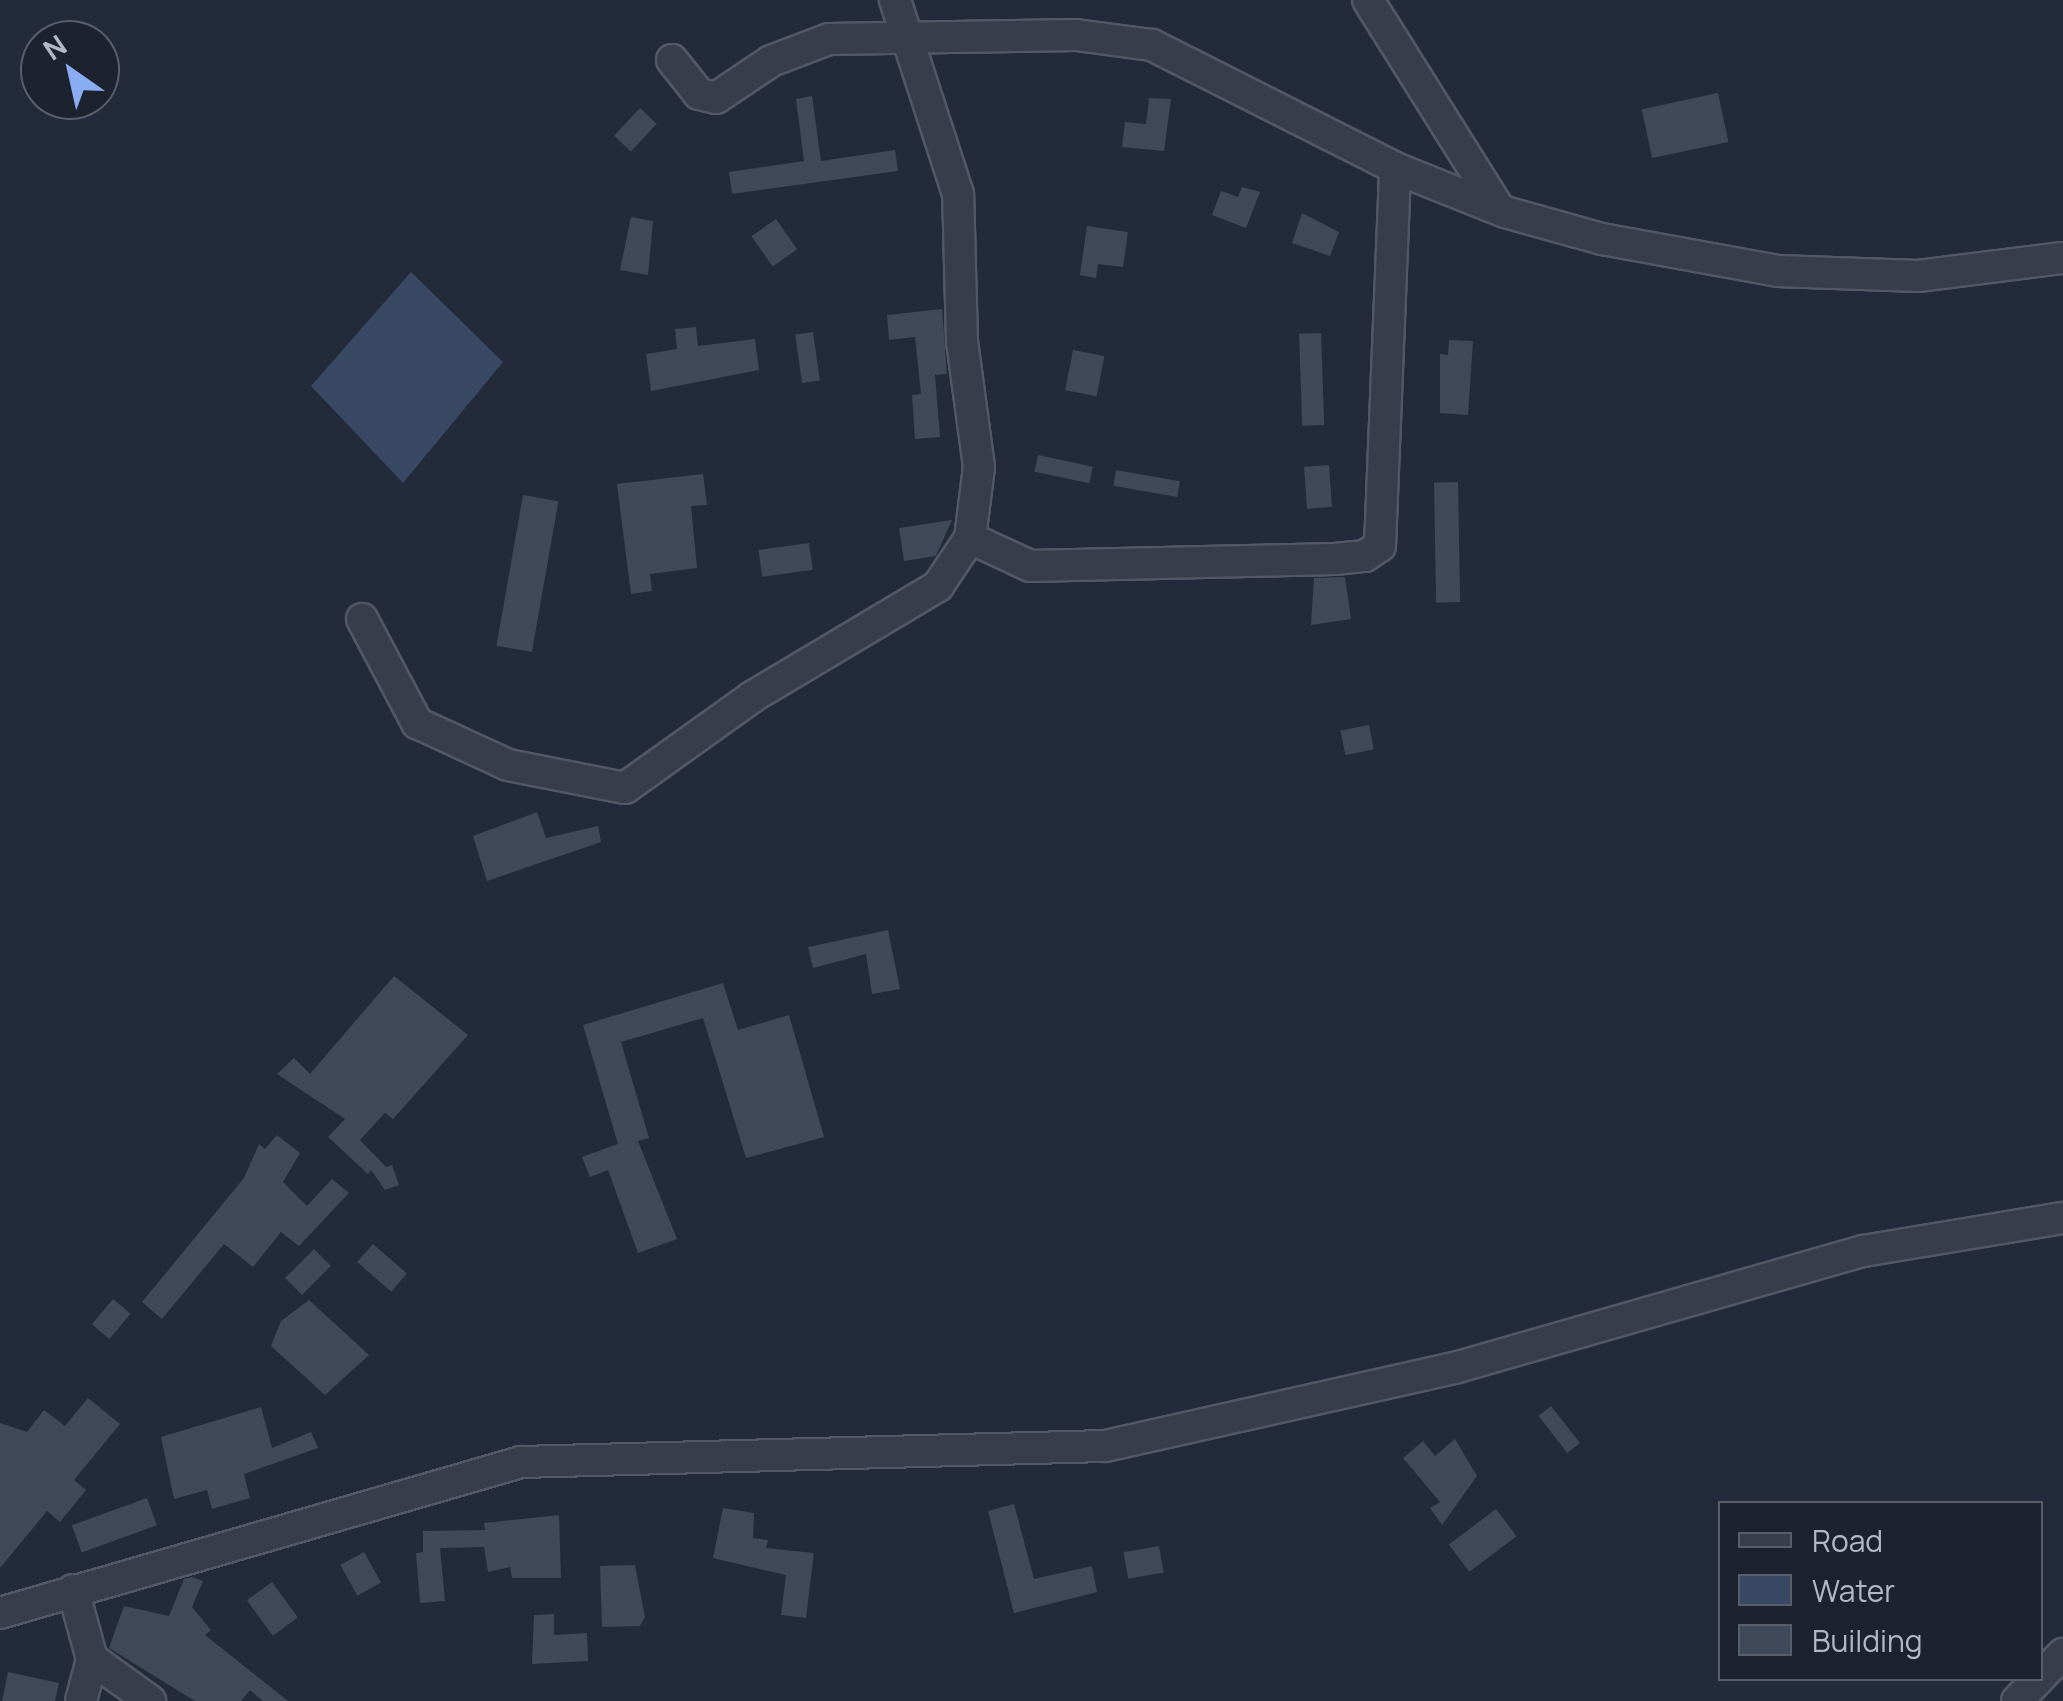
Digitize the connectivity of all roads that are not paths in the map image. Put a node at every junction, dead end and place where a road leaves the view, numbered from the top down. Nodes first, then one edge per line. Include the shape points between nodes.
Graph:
1 (895, 0) edge
2 (1368, 0) edge
3 (910, 34) junction
4 (672, 60) dead end
5 (1395, 168) junction
6 (1499, 210) junction
7 (2063, 258) edge
8 (970, 538) junction
9 (362, 619) dead end
10 (2063, 1218) edge
11 (74, 1590) junction
12 (0, 1613) edge
13 (2063, 1654) edge
14 (92, 1659) junction
15 (2043, 1675) edge
16 (2037, 1681) edge
17 (80, 1701) edge
18 (150, 1701) edge
19 (2017, 1701) edge

1 - 3 street
2 - 6 street
3 - 4 street via 829,39 771,61 716,98 699,94
3 - 5 street via 1076,34 1152,45
3 - 8 street via 958,194 962,342 979,467
5 - 6 street
5 - 8 street via 1380,546 1365,556 1336,559 1030,566
6 - 7 street via 1602,239 1778,271 1918,276
8 - 9 street via 938,586 752,697 626,788 508,765 418,723
10 - 11 street via 1863,1252 1458,1366 1105,1446 522,1462
11 - 12 street
11 - 14 street
13 - 15 street
14 - 17 street
14 - 18 street
16 - 19 street

